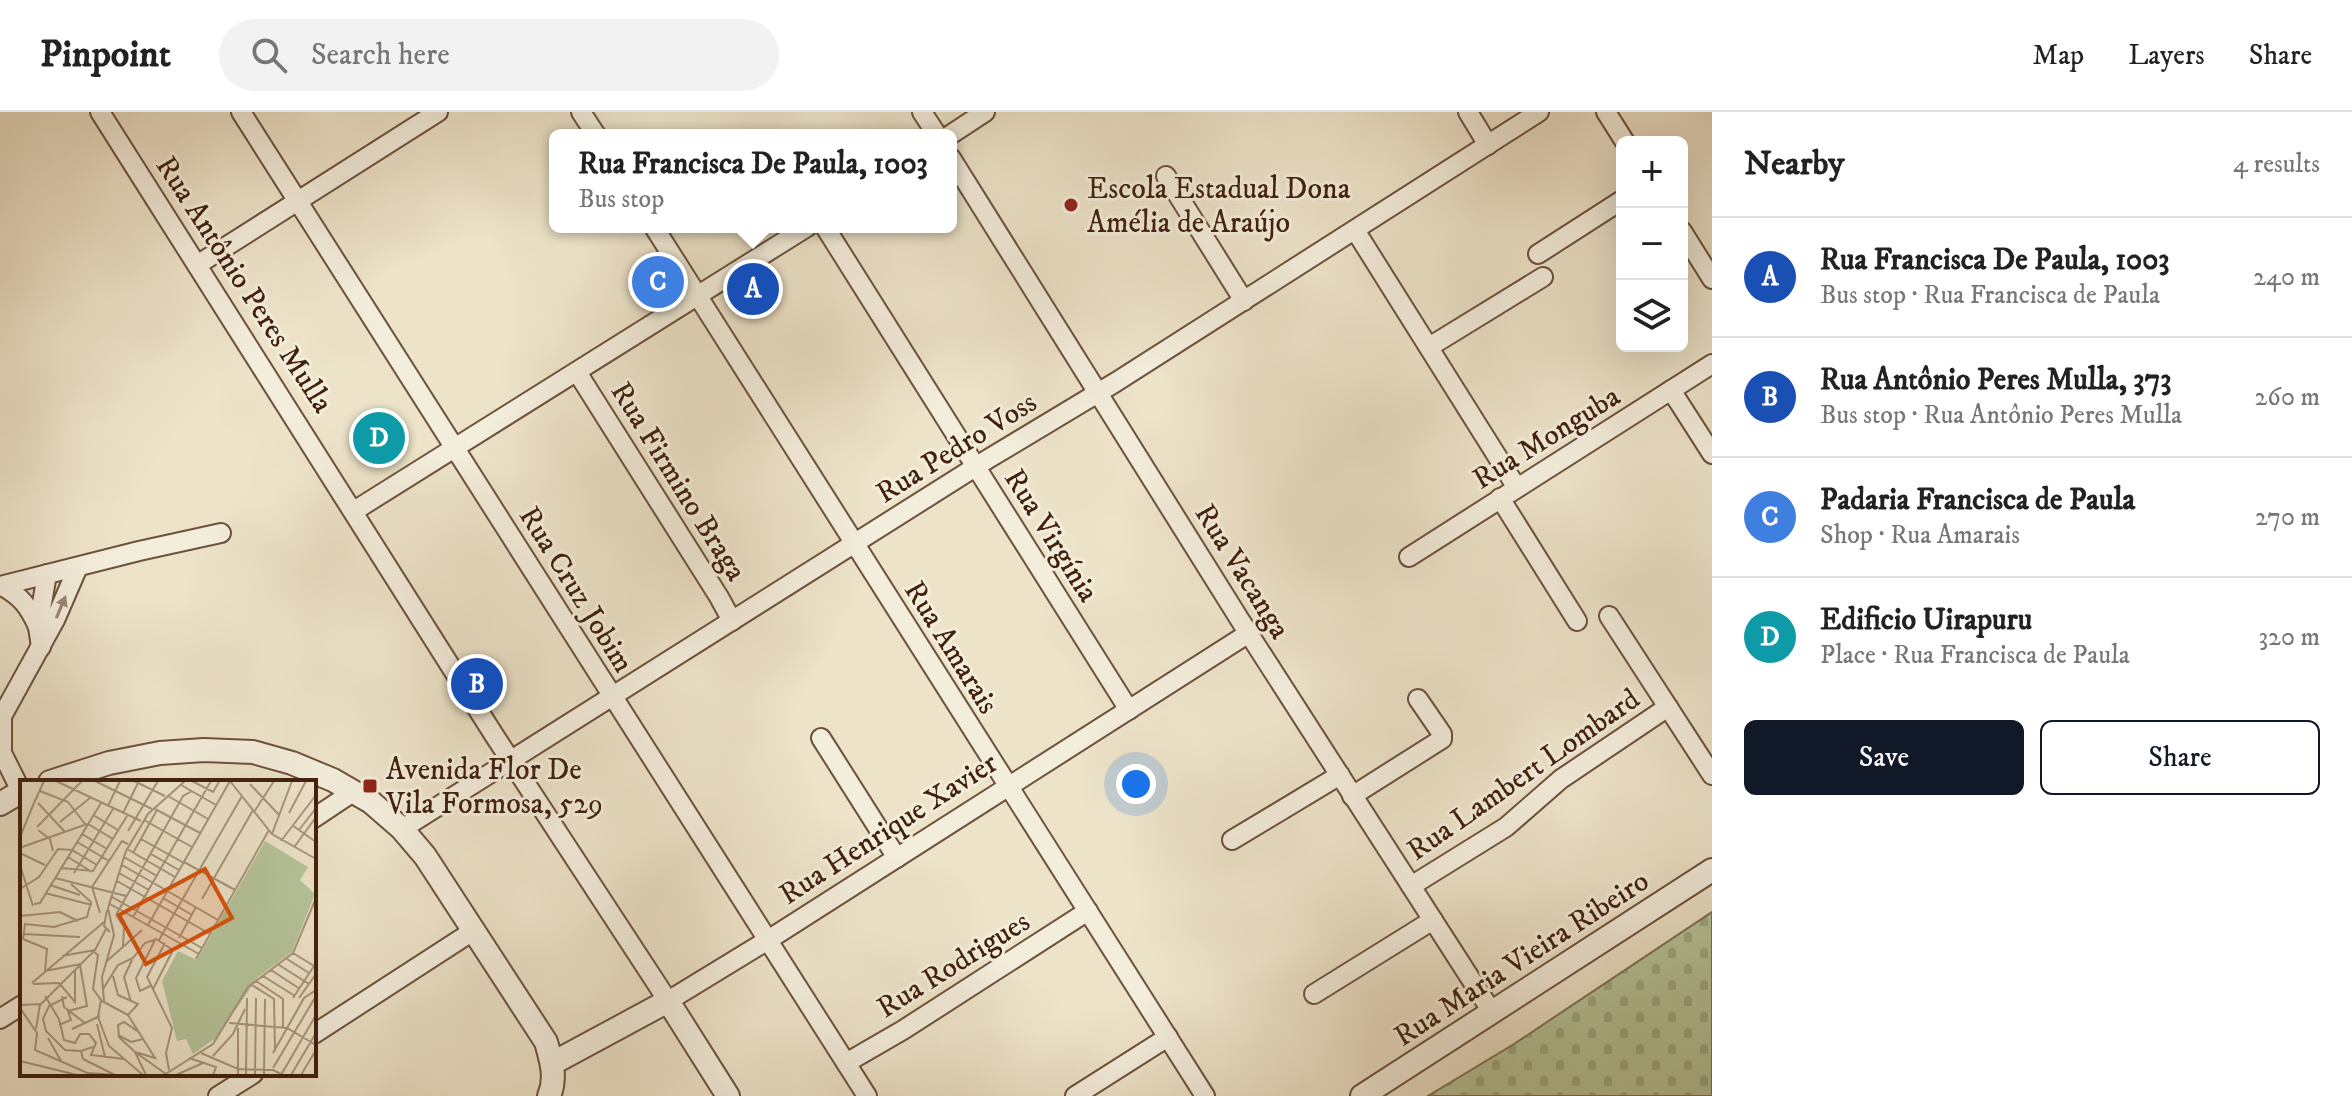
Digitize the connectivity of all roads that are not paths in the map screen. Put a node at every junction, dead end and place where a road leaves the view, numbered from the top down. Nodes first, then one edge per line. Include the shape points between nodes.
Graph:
1 (100, 112) edge
2 (241, 112) edge
3 (438, 112) edge
4 (581, 112) edge
5 (922, 112) edge
6 (985, 112) edge
7 (1468, 112) edge
8 (1539, 112) edge
9 (1606, 112) edge
10 (592, 129) edge
11 (933, 129) edge
12 (957, 130) edge
13 (1621, 136) edge
14 (1488, 145) junction
15 (957, 168) edge
16 (1166, 176) dead end
17 (297, 201) junction
18 (1616, 204) edge
19 (1355, 230) junction
20 (658, 233) edge
21 (798, 233) edge
22 (829, 233) edge
23 (1688, 241) edge
24 (1538, 254) dead end
25 (197, 265) junction
26 (1543, 277) dead end
27 (1712, 279) edge
28 (698, 296) junction
29 (1244, 301) junction
30 (1429, 347) junction
31 (1712, 364) edge
32 (577, 372) junction
33 (1671, 390) junction
34 (1098, 392) junction
35 (455, 448) junction
36 (1712, 454) edge
37 (976, 466) junction
38 (1517, 488) junction
39 (1500, 498) junction
40 (354, 511) junction
41 (221, 533) dead end
42 (854, 543) junction
43 (1409, 557) dead end
44 (78, 567) junction
45 (47, 574) junction
46 (1, 586) edge
47 (1609, 616) dead end
48 (732, 621) junction
49 (1577, 621) dead end
50 (38, 627) junction
51 (1249, 633) junction
52 (41, 647) junction
53 (613, 697) junction
54 (1418, 699) dead end
55 (1668, 707) junction
56 (1129, 710) junction
57 (1, 718) edge
58 (821, 738) dead end
59 (511, 761) junction
60 (1340, 775) junction
61 (1712, 775) edge
62 (56, 780) edge
63 (20, 787) edge
64 (1008, 787) junction
65 (20, 792) edge
66 (353, 792) junction
67 (1352, 796) junction
68 (0, 804) edge
69 (316, 817) edge
70 (402, 829) junction
71 (1232, 840) dead end
72 (897, 858) junction
73 (1712, 870) edge
74 (1411, 886) junction
75 (1088, 911) junction
76 (1433, 920) junction
77 (473, 931) junction
78 (768, 940) junction
79 (1314, 994) dead end
80 (668, 1001) junction
81 (20, 1006) edge
82 (1492, 1012) junction
83 (0, 1019) edge
84 (316, 1033) edge
85 (1168, 1037) junction
86 (553, 1063) junction
87 (846, 1063) junction
88 (250, 1076) edge
89 (218, 1096) edge
90 (549, 1096) edge
91 (728, 1096) edge
92 (867, 1096) edge
93 (1075, 1096) edge
94 (1205, 1096) edge
95 (1362, 1096) edge

1 - 25 street, Rua Antônio Peres Mulla
2 - 17 street, Rua Cruz Jobim
3 - 17 street
4 - 10 street
5 - 11 street
6 - 12 street
7 - 14 street
8 - 14 street, Rua Pedro Voss
9 - 13 street
14 - 19 street, Rua Pedro Voss
15 - 34 street, Rua Vacanga
16 - 29 street
17 - 25 street
17 - 35 street, Rua Cruz Jobim
18 - 24 street
19 - 29 street, Rua Pedro Voss
19 - 30 street
20 - 28 street, Rua Amarais
21 - 28 street
22 - 37 street, Rua Virgínia
23 - 27 street
25 - 40 street, Rua Antônio Peres Mulla
26 - 30 street
28 - 32 street
28 - 42 street, Rua Amarais
29 - 34 street, Rua Pedro Voss
30 - 38 street
31 - 33 street, Rua Monguba
32 - 35 street
32 - 48 street, Rua Firmino Braga
33 - 36 street
33 - 38 street, Rua Monguba
34 - 37 street, Rua Pedro Voss
34 - 51 street, Rua Vacanga
35 - 40 street
35 - 53 street, Rua Cruz Jobim
37 - 42 street, Rua Pedro Voss
37 - 56 street, Rua Virgínia
38 - 39 street, Rua Monguba
39 - 43 street, Rua Monguba
39 - 49 street
40 - 59 street, Rua Antônio Peres Mulla
41 - 44 street
42 - 48 street, Rua Pedro Voss
42 - 64 street, Rua Amarais
44 - 45 street
52 -> 44 street
45 - 46 street
45 - 50 street
46 - 50 street via 19,596
47 - 55 street
48 - 53 street, Rua Pedro Voss
50 - 52 street
51 - 56 street, Rua Henrique Xavier
51 - 60 street, Rua Vacanga
52 - 57 street
53 - 59 street, Rua Pedro Voss
53 - 78 street, Rua Cruz Jobim
54 - 67 street via 1442,739
55 - 61 street
55 - 74 street, Rua Lambert Lombard via 1561,779 1506,827
56 - 64 street, Rua Henrique Xavier
57 - 63 street via 2,753
58 - 72 street
59 - 70 street, Rua Pedro Voss
59 - 80 street, Rua Antônio Peres Mulla
60 - 67 street, Rua Vacanga
60 - 71 street
62 - 66 street via 160,753 253,752 292,763
64 - 72 street, Rua Henrique Xavier
64 - 75 street, Rua Amarais
65 - 68 street
66 - 69 street
66 - 70 street
67 - 74 street, Rua Vacanga
70 - 77 street
72 - 78 street, Rua Henrique Xavier
73 - 82 street, Rua Maria Vieira Ribeiro
74 - 76 street, Rua Vacanga
75 - 85 street, Rua Amarais
75 - 87 street, Rua Rodrigues
76 - 79 street
76 - 82 street, Rua Vacanga
77 - 84 street
77 - 86 street via 546,1042
78 - 80 street, Rua Henrique Xavier
78 - 87 street, Rua Cruz Jobim
80 - 86 street, Rua Henrique Xavier
80 - 91 street, Rua Antônio Peres Mulla
81 - 83 street
82 - 95 street, Rua Maria Vieira Ribeiro
85 - 93 street
85 - 94 street, Rua Amarais
86 - 90 street
87 - 92 street, Rua Cruz Jobim
88 - 89 street

